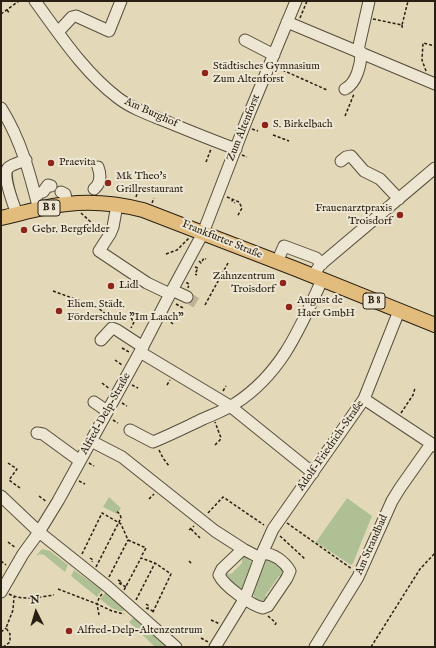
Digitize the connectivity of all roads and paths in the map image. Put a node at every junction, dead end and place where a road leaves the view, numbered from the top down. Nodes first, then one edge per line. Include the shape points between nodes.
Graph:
1 (13, 1) edge
2 (19, 1) edge
3 (35, 1) edge
4 (121, 1) edge
5 (296, 1) edge
6 (307, 1) edge
7 (369, 1) edge
8 (408, 1) edge
9 (14, 4) junction
10 (406, 6) junction
11 (410, 7) dead end
12 (7, 10) junction
13 (1, 14) edge
14 (10, 14) dead end
15 (386, 22) junction
16 (292, 23) junction
17 (372, 25) dead end
18 (386, 25) dead end
19 (402, 25) junction
20 (405, 27) dead end
21 (58, 32) junction
22 (246, 40) dead end
23 (435, 46) edge
24 (359, 51) junction
25 (272, 60) junction
26 (423, 78) junction
27 (435, 84) edge
28 (345, 89) dead end
29 (327, 90) dead end
30 (1, 108) edge
31 (273, 135) dead end
32 (215, 141) junction
33 (289, 142) dead end
34 (236, 149) junction
35 (26, 160) junction
36 (341, 161) dead end
37 (206, 162) dead end
38 (98, 167) dead end
39 (435, 168) edge
40 (51, 186) dead end
41 (94, 189) dead end
42 (219, 193) junction
43 (35, 194) junction
44 (233, 199) junction
45 (399, 199) junction
46 (238, 201) junction
47 (69, 202) junction
48 (117, 205) junction
49 (39, 210) junction
50 (17, 214) junction
51 (237, 217) dead end
52 (1, 218) edge
53 (93, 224) dead end
54 (203, 233) junction
55 (186, 242) dead end
56 (166, 254) dead end
57 (277, 262) junction
58 (228, 263) dead end
59 (322, 264) junction
60 (193, 272) dead end
61 (223, 272) junction
62 (226, 274) dead end
63 (197, 275) dead end
64 (190, 277) dead end
65 (317, 278) junction
66 (53, 291) dead end
67 (171, 292) junction
68 (188, 294) joint
69 (205, 305) dead end
70 (399, 311) junction
71 (131, 318) dead end
72 (113, 319) dead end
73 (166, 320) dead end
74 (173, 324) dead end
75 (435, 325) edge
76 (129, 331) dead end
77 (101, 340) dead end
78 (142, 350) junction
79 (414, 388) dead end
80 (364, 399) junction
81 (94, 402) dead end
82 (120, 402) dead end
83 (127, 406) dead end
84 (230, 406) junction
85 (109, 415) junction
86 (211, 415) junction
87 (396, 420) junction
88 (118, 423) dead end
89 (130, 430) dead end
90 (37, 433) dead end
91 (91, 441) junction
92 (153, 442) junction
93 (215, 445) dead end
94 (433, 445) edge
95 (84, 462) junction
96 (8, 463) dead end
97 (94, 466) dead end
98 (169, 466) dead end
99 (313, 473) junction
100 (78, 480) dead end
101 (85, 484) dead end
102 (20, 488) dead end
103 (1, 496) edge
104 (39, 496) dead end
105 (47, 502) dead end
106 (116, 511) dead end
107 (281, 518) junction
108 (202, 520) junction
109 (119, 522) junction
110 (190, 529) dead end
111 (273, 529) junction
112 (39, 532) junction
113 (109, 533) dead end
114 (113, 535) junction
115 (200, 538) dead end
116 (128, 540) junction
117 (243, 549) junction
118 (435, 553) edge
119 (262, 555) junction
120 (136, 557) dead end
121 (90, 558) dead end
122 (140, 558) junction
123 (306, 559) dead end
124 (189, 561) dead end
125 (77, 562) junction
126 (92, 562) dead end
127 (155, 563) junction
128 (192, 564) dead end
129 (93, 574) junction
130 (358, 576) junction
131 (118, 580) dead end
132 (164, 582) dead end
133 (167, 583) junction
134 (120, 584) dead end
135 (107, 585) junction
136 (58, 589) dead end
137 (1, 591) edge
138 (54, 595) dead end
139 (14, 597) junction
140 (121, 597) junction
141 (245, 598) junction
142 (97, 604) junction
143 (146, 604) dead end
144 (148, 608) dead end
145 (265, 608) junction
146 (131, 610) junction
147 (98, 615) dead end
148 (148, 622) junction
149 (275, 625) dead end
150 (6, 628) junction
151 (1, 632) edge
152 (3, 647) edge
153 (176, 647) edge
154 (214, 647) edge
155 (315, 647) edge
156 (371, 647) edge

1 - 9 path
2 - 9 path
3 - 21 street, Am Burghof
4 - 21 street via 109,31 76,16
5 - 16 street, Zum Altenforst
6 - 16 path
7 - 24 street
8 - 10 path
9 - 12 path
10 - 11 path
10 - 19 path
12 - 13 path
12 - 14 path
15 - 17 path via 373,19
15 - 18 path
15 - 19 path
16 - 24 street
16 - 25 street, Zum Altenforst
19 - 20 path
21 - 32 street, Am Burghof via 68,48 93,76 120,99 143,112
22 - 25 street
23 - 26 path via 423,43 422,60 426,70
24 - 26 street
24 - 28 street via 361,63 353,82
25 - 29 path
25 - 34 street, Zum Altenforst
26 - 27 street
30 - 35 street
31 - 33 path
32 - 34 street, Am Burghof
32 - 37 path
34 - 42 street, Zum Altenforst
35 - 43 street
35 - 50 street via 9,167 6,171
36 - 45 street via 351,156 364,171 380,179
38 - 41 street via 100,179
39 - 45 street
40 - 43 street
42 - 44 path
42 - 54 street, Zum Altenforst
43 - 49 street
44 - 46 path
44 - 46 path via 235,203
45 - 59 street
46 - 51 path via 242,208
47 - 48 main road, Frankfurter Straße / B 8
47 - 49 main road, Frankfurter Straße / B 8
47 - 53 path
48 - 54 main road, Frankfurter Straße / B 8 via 154,214
48 - 67 street via 113,227 99,251 147,283
49 - 50 main road, Frankfurter Straße / B 8
50 - 52 main road, Frankfurter Straße / B 8
54 - 57 main road, Frankfurter Straße / B 8
54 - 67 street, Alfred-Delp-Straße
55 - 56 path via 177,250
57 - 59 street via 284,246 316,258
57 - 65 main road, Frankfurter Straße / B 8
58 - 61 path
59 - 65 street
60 - 63 path via 196,267 198,268 195,274
61 - 62 path
61 - 69 path
64 - 68 path via 187,283 190,284
65 - 70 main road, Frankfurter Straße / B 8
65 - 84 street via 313,301 296,336 276,366
66 - 72 path via 96,308
67 - 68 street
67 - 78 street, Alfred-Delp-Straße
70 - 75 main road, Frankfurter Straße / B 8
70 - 80 street, Adolf-Friedrich-Straße
71 - 76 path via 134,322
73 - 74 path
77 - 78 street via 112,328
78 - 84 street
78 - 85 street, Alfred-Delp-Straße
79 - 87 path via 413,395
80 - 87 street
80 - 99 street, Adolf-Friedrich-Straße
81 - 85 street
82 - 83 path
84 - 86 street
84 - 99 street
85 - 88 path
85 - 91 street, Alfred-Delp-Straße
86 - 92 street
86 - 93 path via 221,436
87 - 94 street
89 - 92 street
90 - 95 street via 43,434
91 - 95 street, Alfred-Delp-Straße
91 - 108 street via 122,457
92 - 98 path
94 - 130 street, Am Strandbad via 392,501
95 - 97 path
95 - 112 street, Alfred-Delp-Straße
96 - 102 path via 17,469 9,480
99 - 107 street, Adolf-Friedrich-Straße
100 - 101 path
103 - 112 street
104 - 105 path
106 - 109 path via 122,516
107 - 111 street, Adolf-Friedrich-Straße
107 - 130 path via 350,567
108 - 111 path via 223,497 269,529
108 - 117 street
109 - 114 path
109 - 116 path
109 - 125 path via 102,513
110 - 115 path
111 - 119 street, Adolf-Friedrich-Straße
111 - 123 path
112 - 125 street
112 - 137 street, Alfred-Delp-Straße
113 - 114 path
114 - 129 path
116 - 122 path via 146,548
116 - 135 path
117 - 119 street
117 - 141 street via 219,575 233,592
118 - 156 path via 420,569
119 - 141 street, Adolf-Friedrich-Straße
119 - 145 street via 271,554 290,571 288,578
120 - 122 path
121 - 126 path
122 - 127 path
122 - 140 path
124 - 128 path
125 - 129 street
127 - 133 path via 171,574
127 - 146 path
129 - 135 street
130 - 155 street, Am Strandbad
131 - 134 path via 122,582
132 - 133 path
133 - 148 path
135 - 140 street
135 - 142 path
136 - 142 path
137 - 139 path
138 - 139 path via 35,598
139 - 150 path
140 - 146 street
141 - 145 street
141 - 154 street, Adolf-Friedrich-Straße
142 - 146 path via 123,614
142 - 147 path
143 - 144 path
145 - 149 path
146 - 148 street
148 - 153 street
150 - 151 path
150 - 152 path via 11,639

